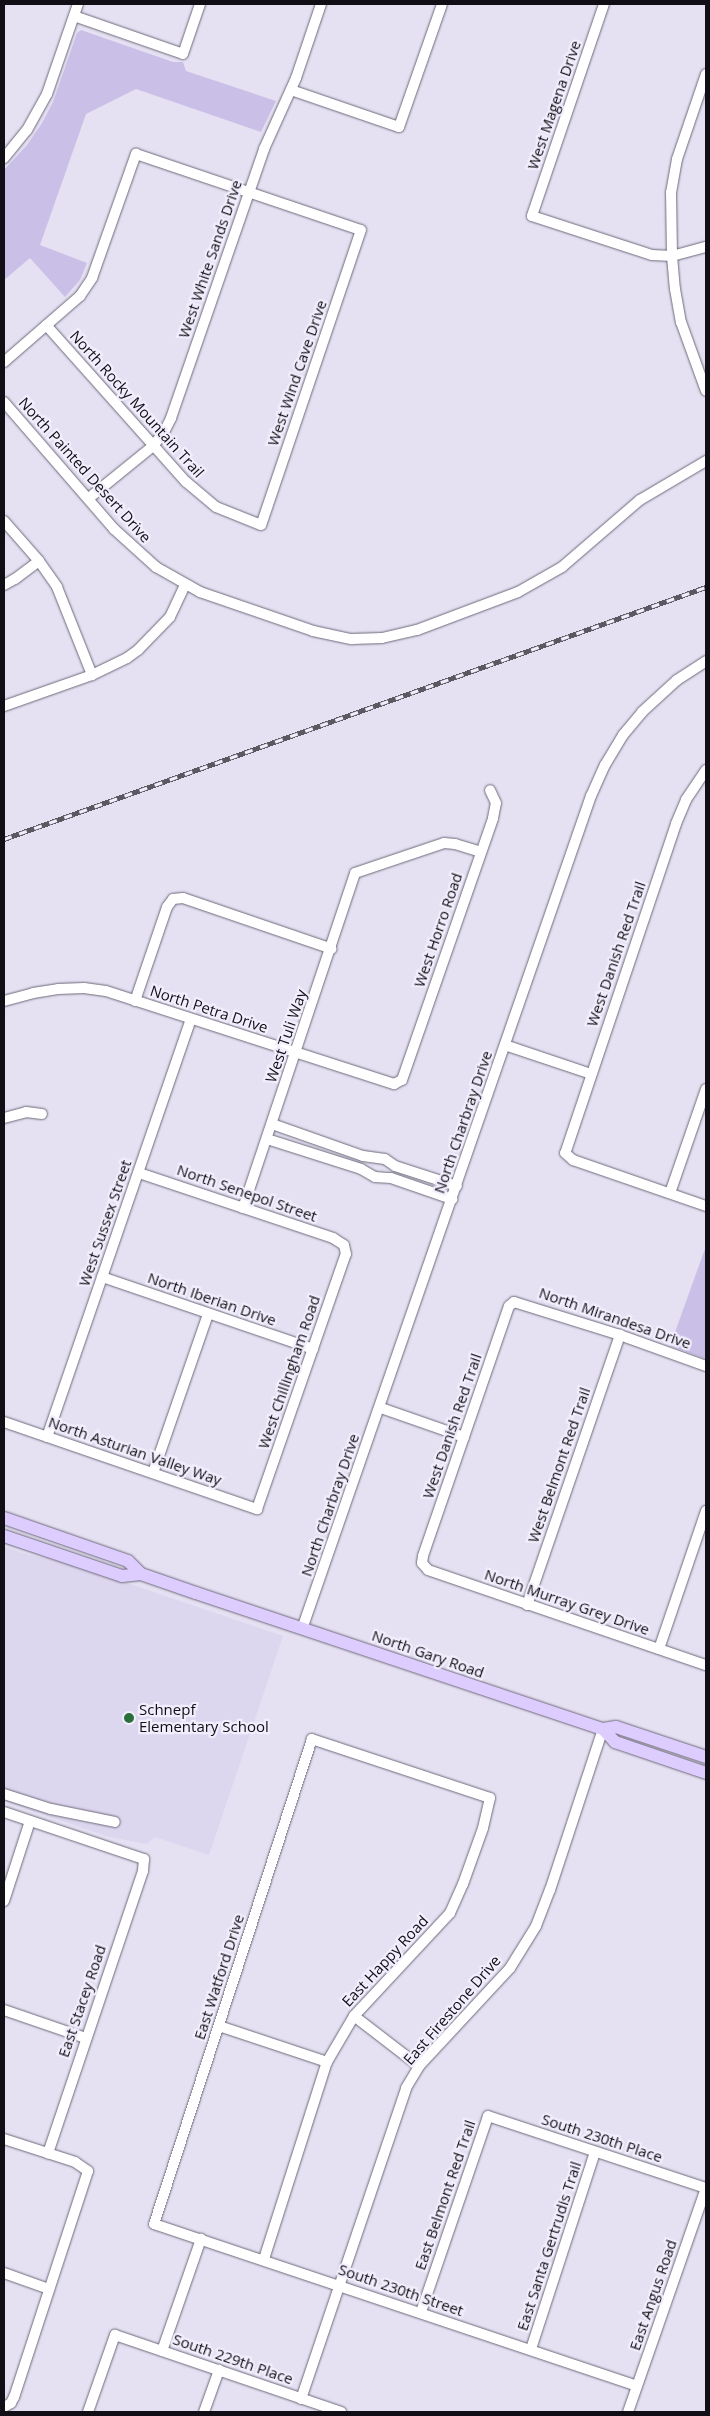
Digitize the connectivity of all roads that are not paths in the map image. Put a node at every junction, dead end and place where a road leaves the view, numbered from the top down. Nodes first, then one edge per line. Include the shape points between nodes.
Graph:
1 (78, 4) edge
2 (200, 4) edge
3 (322, 4) edge
4 (442, 4) edge
5 (604, 4) edge
6 (74, 16) junction
7 (706, 74) edge
8 (291, 90) junction
9 (4, 158) edge
10 (249, 193) junction
11 (706, 247) edge
12 (672, 256) junction
13 (46, 326) junction
14 (4, 362) edge
15 (706, 391) edge
16 (4, 402) edge
17 (153, 446) junction
18 (706, 461) edge
19 (89, 498) junction
20 (4, 521) edge
21 (261, 525) joint
22 (39, 561) junction
23 (4, 584) edge
24 (185, 585) junction
25 (706, 661) edge
26 (92, 675) junction
27 (4, 706) edge
28 (706, 770) edge
29 (490, 790) dead end
30 (481, 852) junction
31 (332, 949) junction
32 (136, 1001) junction
33 (4, 1002) edge
34 (191, 1019) junction
35 (505, 1045) junction
36 (296, 1053) junction
37 (591, 1074) junction
38 (402, 1080) joint
39 (706, 1088) edge
40 (42, 1114) dead end
41 (4, 1118) edge
42 (272, 1124) junction
43 (267, 1139) junction
44 (371, 1156) junction
45 (139, 1173) junction
46 (367, 1174) junction
47 (457, 1186) junction
48 (670, 1193) junction
49 (452, 1199) junction
50 (706, 1206) edge
51 (243, 1208) junction
52 (344, 1245) joint
53 (102, 1277) junction
54 (514, 1302) joint
55 (208, 1314) junction
56 (620, 1335) junction
57 (313, 1349) junction
58 (706, 1366) edge
59 (380, 1408) junction
60 (4, 1422) edge
61 (48, 1437) junction
62 (464, 1437) junction
63 (153, 1473) junction
64 (257, 1508) joint
65 (706, 1511) edge
66 (4, 1518) edge
67 (4, 1536) edge
68 (422, 1563) joint
69 (141, 1574) junction
70 (528, 1605) junction
71 (302, 1629) junction
72 (659, 1649) junction
73 (706, 1665) edge
74 (603, 1730) junction
75 (706, 1757) edge
76 (706, 1773) edge
77 (4, 1794) edge
78 (490, 1798) joint
79 (4, 1812) edge
80 (30, 1821) junction
81 (115, 1822) dead end
82 (4, 1901) edge
83 (4, 2010) edge
84 (354, 2016) junction
85 (219, 2026) junction
86 (86, 2038) junction
87 (327, 2062) junction
88 (419, 2066) junction
89 (488, 2116) joint
90 (4, 2139) edge
91 (596, 2152) junction
92 (48, 2153) junction
93 (706, 2188) edge
94 (154, 2224) joint
95 (201, 2239) junction
96 (264, 2259) junction
97 (4, 2274) edge
98 (340, 2285) junction
99 (50, 2289) junction
100 (421, 2312) junction
101 (531, 2349) junction
102 (162, 2351) junction
103 (219, 2370) junction
104 (638, 2386) junction
105 (301, 2399) junction
106 (7, 2405) edge
107 (88, 2412) edge
108 (204, 2412) edge
109 (341, 2412) edge
110 (628, 2412) edge

1 - 6 street
2 - 6 street via 182,54
3 - 8 street, West White Sands Drive
4 - 8 street via 399,127
5 - 12 street, West Magena Drive via 532,216 652,255
6 - 9 street via 47,94 38,112
7 - 12 street via 677,159 671,192
8 - 10 street, West White Sands Drive via 264,149
10 - 13 street via 136,154 92,278 80,296
10 - 17 street, West White Sands Drive via 171,418
10 - 21 street, West Wind Cave Drive via 361,230
11 - 12 street
12 - 15 street via 681,322
13 - 14 street
13 - 17 street, North Rocky Mountain Trail
16 - 19 street, North Painted Desert Drive
17 - 19 street, West White Sands Drive
17 - 21 street, North Rocky Mountain Trail via 204,498 235,516
18 - 24 street, North Painted Desert Drive via 640,500 567,562 538,582 498,601 398,635 352,639 327,635
19 - 24 street, North Painted Desert Drive via 114,529 144,557
20 - 22 street
22 - 23 street
22 - 26 street via 57,587
24 - 26 street via 170,616 138,650
25 - 35 street, North Charbray Drive via 677,680 642,712 605,765 590,796
26 - 27 street
28 - 37 street, West Danish Red Trail via 686,800 676,824
29 - 30 street, West Horro Road via 496,804
30 - 31 street, West Tuli Way via 444,843 355,873
30 - 38 street, West Horro Road
31 - 32 street via 183,898 173,899 167,907
31 - 36 street, West Tuli Way
32 - 33 street, North Petra Drive via 84,988 33,993
32 - 34 street, North Petra Drive
34 - 36 street, North Petra Drive
34 - 45 street, West Sussex Street
35 - 37 street
35 - 47 street, North Charbray Drive
36 - 38 street, North Petra Drive via 387,1084
36 - 42 street, West Tuli Way
37 - 48 street, West Danish Red Trail via 565,1153 573,1160
39 - 48 street
40 - 41 street via 26,1112
42 - 43 street, West Tuli Way
42 - 44 street
43 - 46 street via 361,1169
43 - 51 street, West Tuli Way
44 - 46 street via 365,1165
44 - 47 street
45 - 51 street, North Senepol Street
45 - 53 street, West Sussex Street
46 - 49 street via 391,1178
47 - 49 street, North Charbray Drive
48 - 50 street
49 - 59 street, North Charbray Drive
51 - 52 street, North Senepol Street via 333,1238
52 - 57 street, West Chillingham Road via 346,1254
53 - 55 street, North Iberian Drive
53 - 61 street, West Sussex Street
54 - 56 street, North Mirandesa Drive
54 - 62 street, West Danish Red Trail via 509,1306
55 - 57 street, North Iberian Drive
55 - 63 street
56 - 58 street, North Mirandesa Drive
56 - 70 street, West Belmont Red Trail
57 - 64 street, West Chillingham Road
59 - 62 street
59 - 71 street, North Charbray Drive
60 - 61 street, North Asturian Valley Way
61 - 63 street, North Asturian Valley Way
62 - 68 street, West Danish Red Trail
63 - 64 street, North Asturian Valley Way
65 - 72 street
66 - 69 main road, North Gary Road via 128,1561
67 - 69 main road, North Gary Road via 122,1576
68 - 70 street, North Murray Grey Drive via 428,1570
69 - 71 main road, North Gary Road
70 - 72 street, North Murray Grey Drive
71 - 74 main road, North Gary Road
72 - 73 street, North Murray Grey Drive
74 - 75 main road, North Gary Road via 616,1726
74 - 76 main road via 615,1742
74 - 88 street, East Firestone Drive via 536,1926 510,1968
77 - 81 street via 51,1809
78 - 84 street, East Happy Road via 484,1828 450,1913
78 - 85 street, East Watford Drive via 312,1739
79 - 80 street
80 - 82 street
80 - 86 street, East Stacey Road via 144,1859 143,1871
83 - 86 street
84 - 87 street, East Happy Road
84 - 88 street
85 - 87 street
85 - 94 street, East Watford Drive
86 - 92 street, East Stacey Road
87 - 96 street, East Happy Road
88 - 98 street, East Firestone Drive via 406,2088 389,2133
89 - 91 street, South 230th Place
89 - 100 street, East Belmont Red Trail
90 - 92 street
91 - 93 street, South 230th Place
91 - 101 street, East Santa Gertrudis Trail
92 - 99 street via 88,2170
93 - 104 street, East Angus Road
94 - 95 street, South 230th Street
95 - 96 street, South 230th Street
95 - 102 street
96 - 98 street, South 230th Street
97 - 99 street
98 - 100 street, South 230th Street
98 - 105 street, East Firestone Drive
99 - 106 street
100 - 101 street, South 230th Street
101 - 104 street, South 230th Street
102 - 103 street, South 229th Place
102 - 107 street, South 229th Place via 115,2335
103 - 105 street, South 229th Place
103 - 108 street
104 - 110 street, East Angus Road
105 - 109 street, South 229th Place

